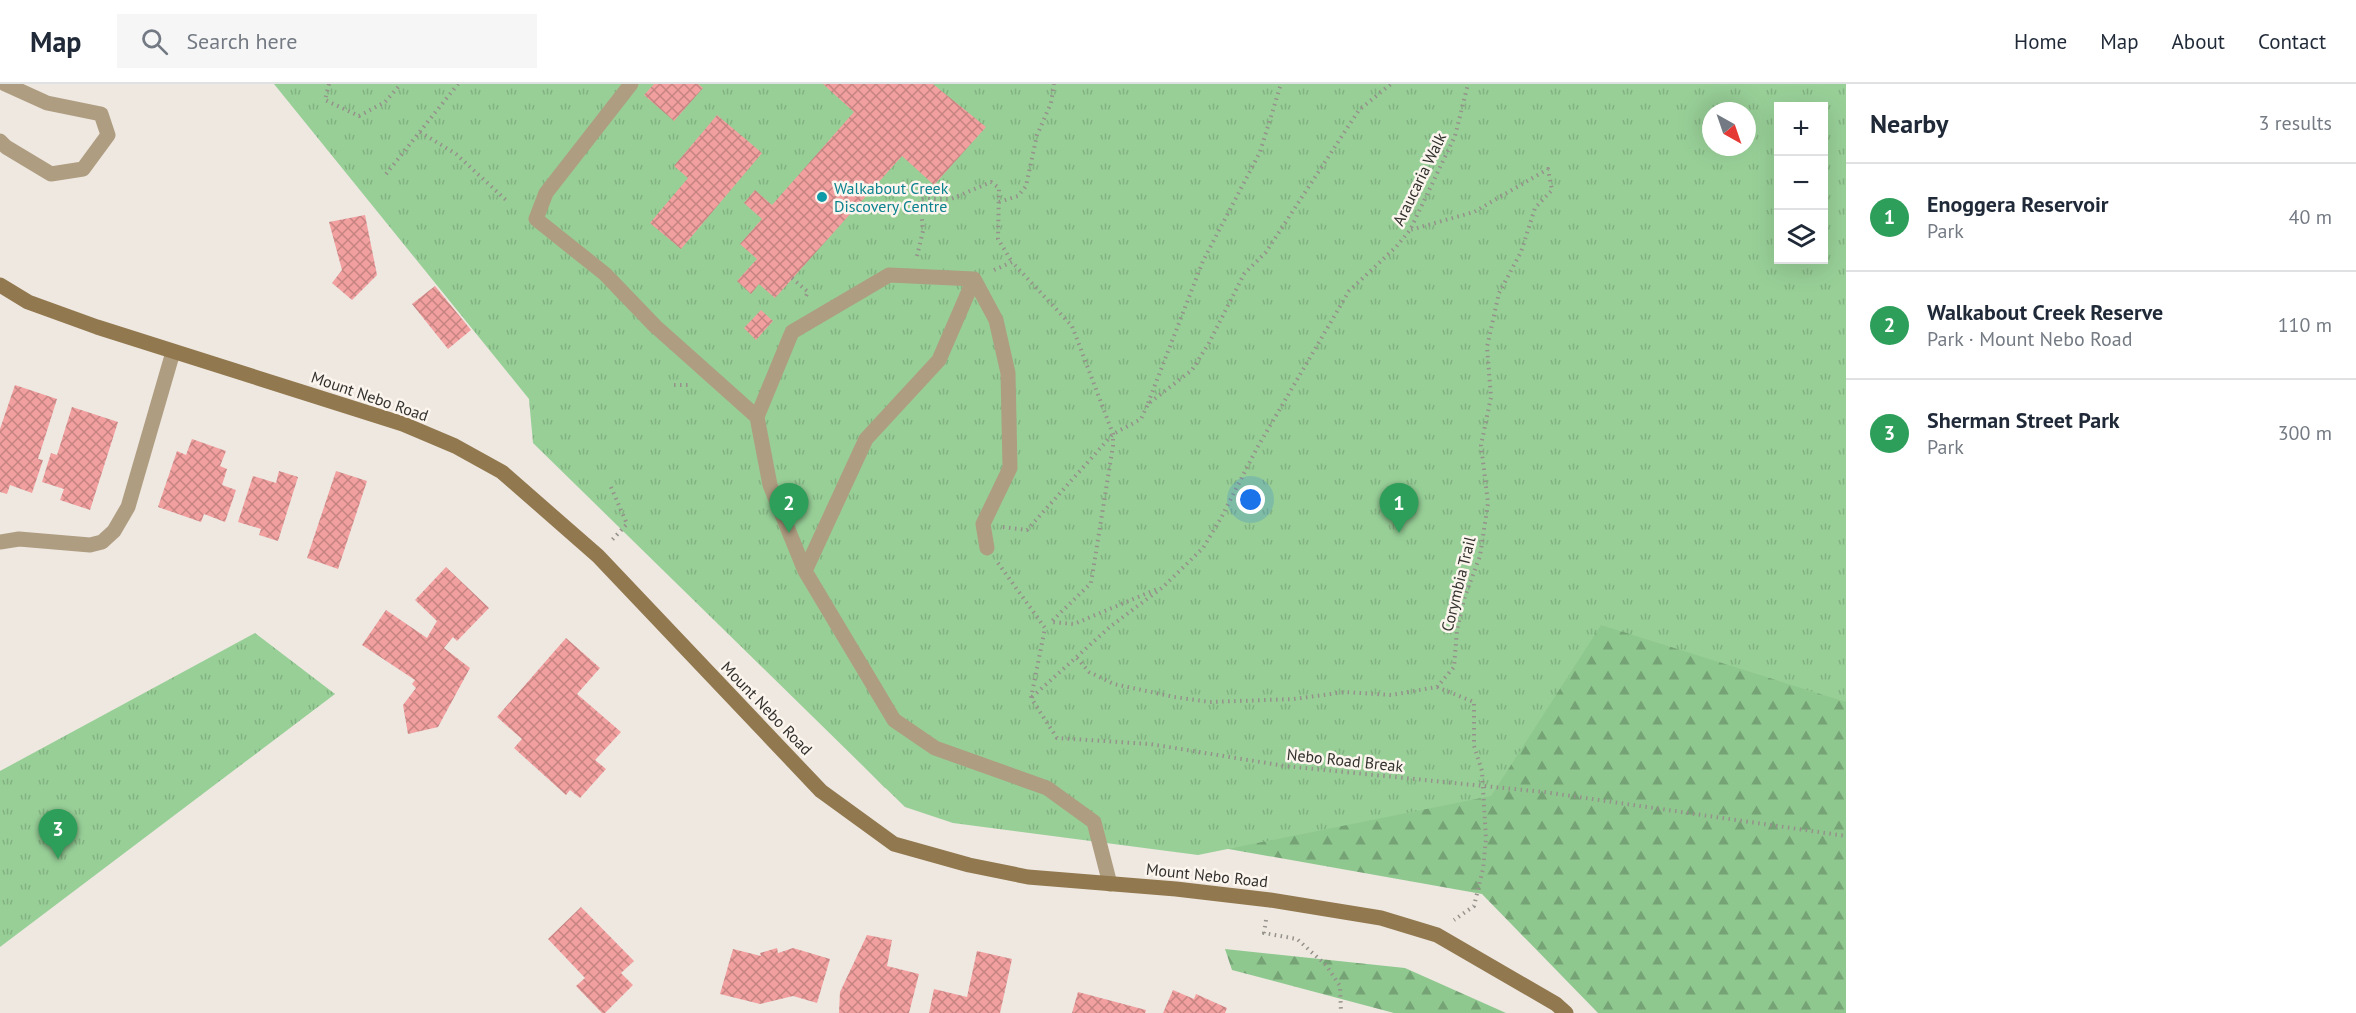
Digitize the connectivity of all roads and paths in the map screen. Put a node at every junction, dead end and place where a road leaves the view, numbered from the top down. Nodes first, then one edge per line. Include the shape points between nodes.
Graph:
1 (5, 84) edge
2 (329, 84) edge
3 (401, 84) edge
4 (458, 84) edge
5 (631, 84) edge
6 (1054, 84) edge
7 (1281, 84) edge
8 (1391, 84) edge
9 (1468, 84) edge
10 (420, 132) junction
11 (0, 141) edge
12 (386, 174) dead end
13 (506, 200) dead end
14 (999, 202) junction
15 (1410, 230) junction
16 (1012, 262) junction
17 (910, 276) junction
18 (792, 278) dead end
19 (974, 279) junction
20 (0, 285) edge
21 (801, 306) dead end
22 (173, 352) junction
23 (718, 381) junction
24 (674, 385) dead end
25 (1148, 404) junction
26 (757, 417) junction
27 (1113, 434) junction
28 (611, 487) dead end
29 (982, 524) junction
30 (0, 542) edge
31 (987, 548) joint
32 (598, 556) junction
33 (805, 572) junction
34 (1163, 587) junction
35 (1052, 622) junction
36 (1045, 628) junction
37 (1077, 658) junction
38 (1437, 687) junction
39 (1031, 698) junction
40 (1481, 786) junction
41 (1846, 836) edge
42 (1110, 884) junction
43 (1270, 900) junction
44 (1437, 936) junction
45 (1341, 1013) edge
46 (1566, 1013) edge

1 - 11 street via 47,103 101,114 108,135 82,169 51,174
2 - 3 path via 325,100 359,116 385,102
4 - 10 path
5 - 23 street via 546,193 536,219 605,274 655,326
6 - 14 path via 1026,186 1018,196
7 - 25 path via 1260,152 1203,261
8 - 25 path via 1359,110 1266,252 1244,274 1192,370
9 - 15 path, Araucaria Walk via 1455,136
10 - 12 path
10 - 13 path via 456,154
14 - 16 path via 998,239
14 - 17 path via 999,188 991,182 951,199 920,199 923,231
15 - 34 path, Araucaria Walk via 1349,291 1203,548
15 - 38 path, Corymbia Trail via 1474,212 1548,169 1552,190 1535,208 1521,252 1499,293 1487,347 1491,396 1481,445 1488,503 1480,556 1457,630 1454,667
16 - 19 path
16 - 27 path via 1072,326
17 - 19 street
17 - 26 street via 889,274 792,332
18 - 21 path via 808,292
19 - 29 street via 996,320 1008,373 1010,468
19 - 33 street via 939,360 866,439
20 - 22 main road, Mount Nebo Road via 28,302
22 - 30 street via 128,507 114,531 102,542 90,545 19,539
22 - 32 main road, Mount Nebo Road via 403,424 455,446 502,472
23 - 24 path
23 - 26 street
25 - 27 path via 1141,419
26 - 33 street via 771,485
27 - 29 path via 1027,530
27 - 35 path via 1091,583
28 - 32 path via 627,524
29 - 31 street
31 - 36 path
32 - 42 main road, Mount Nebo Road via 821,791 894,844 1028,877
33 - 42 street via 894,720 935,748 1047,788 1094,822
34 - 35 path via 1074,624
34 - 37 path via 1111,626
35 - 36 path
36 - 39 path
37 - 38 path via 1089,672 1114,684 1210,702 1294,699 1345,692 1391,696
37 - 39 path
38 - 40 path via 1474,702 1474,746 1482,771
39 - 40 path, Nebo Road Break via 1057,738 1150,744 1285,766
40 - 41 path, Nebo Road Break
40 - 44 path via 1486,839 1474,906
42 - 43 main road, Mount Nebo Road
43 - 44 main road, Mount Nebo Road via 1381,918
43 - 45 path via 1264,933 1297,939 1326,965 1340,986
44 - 46 main road, Mount Nebo Road

